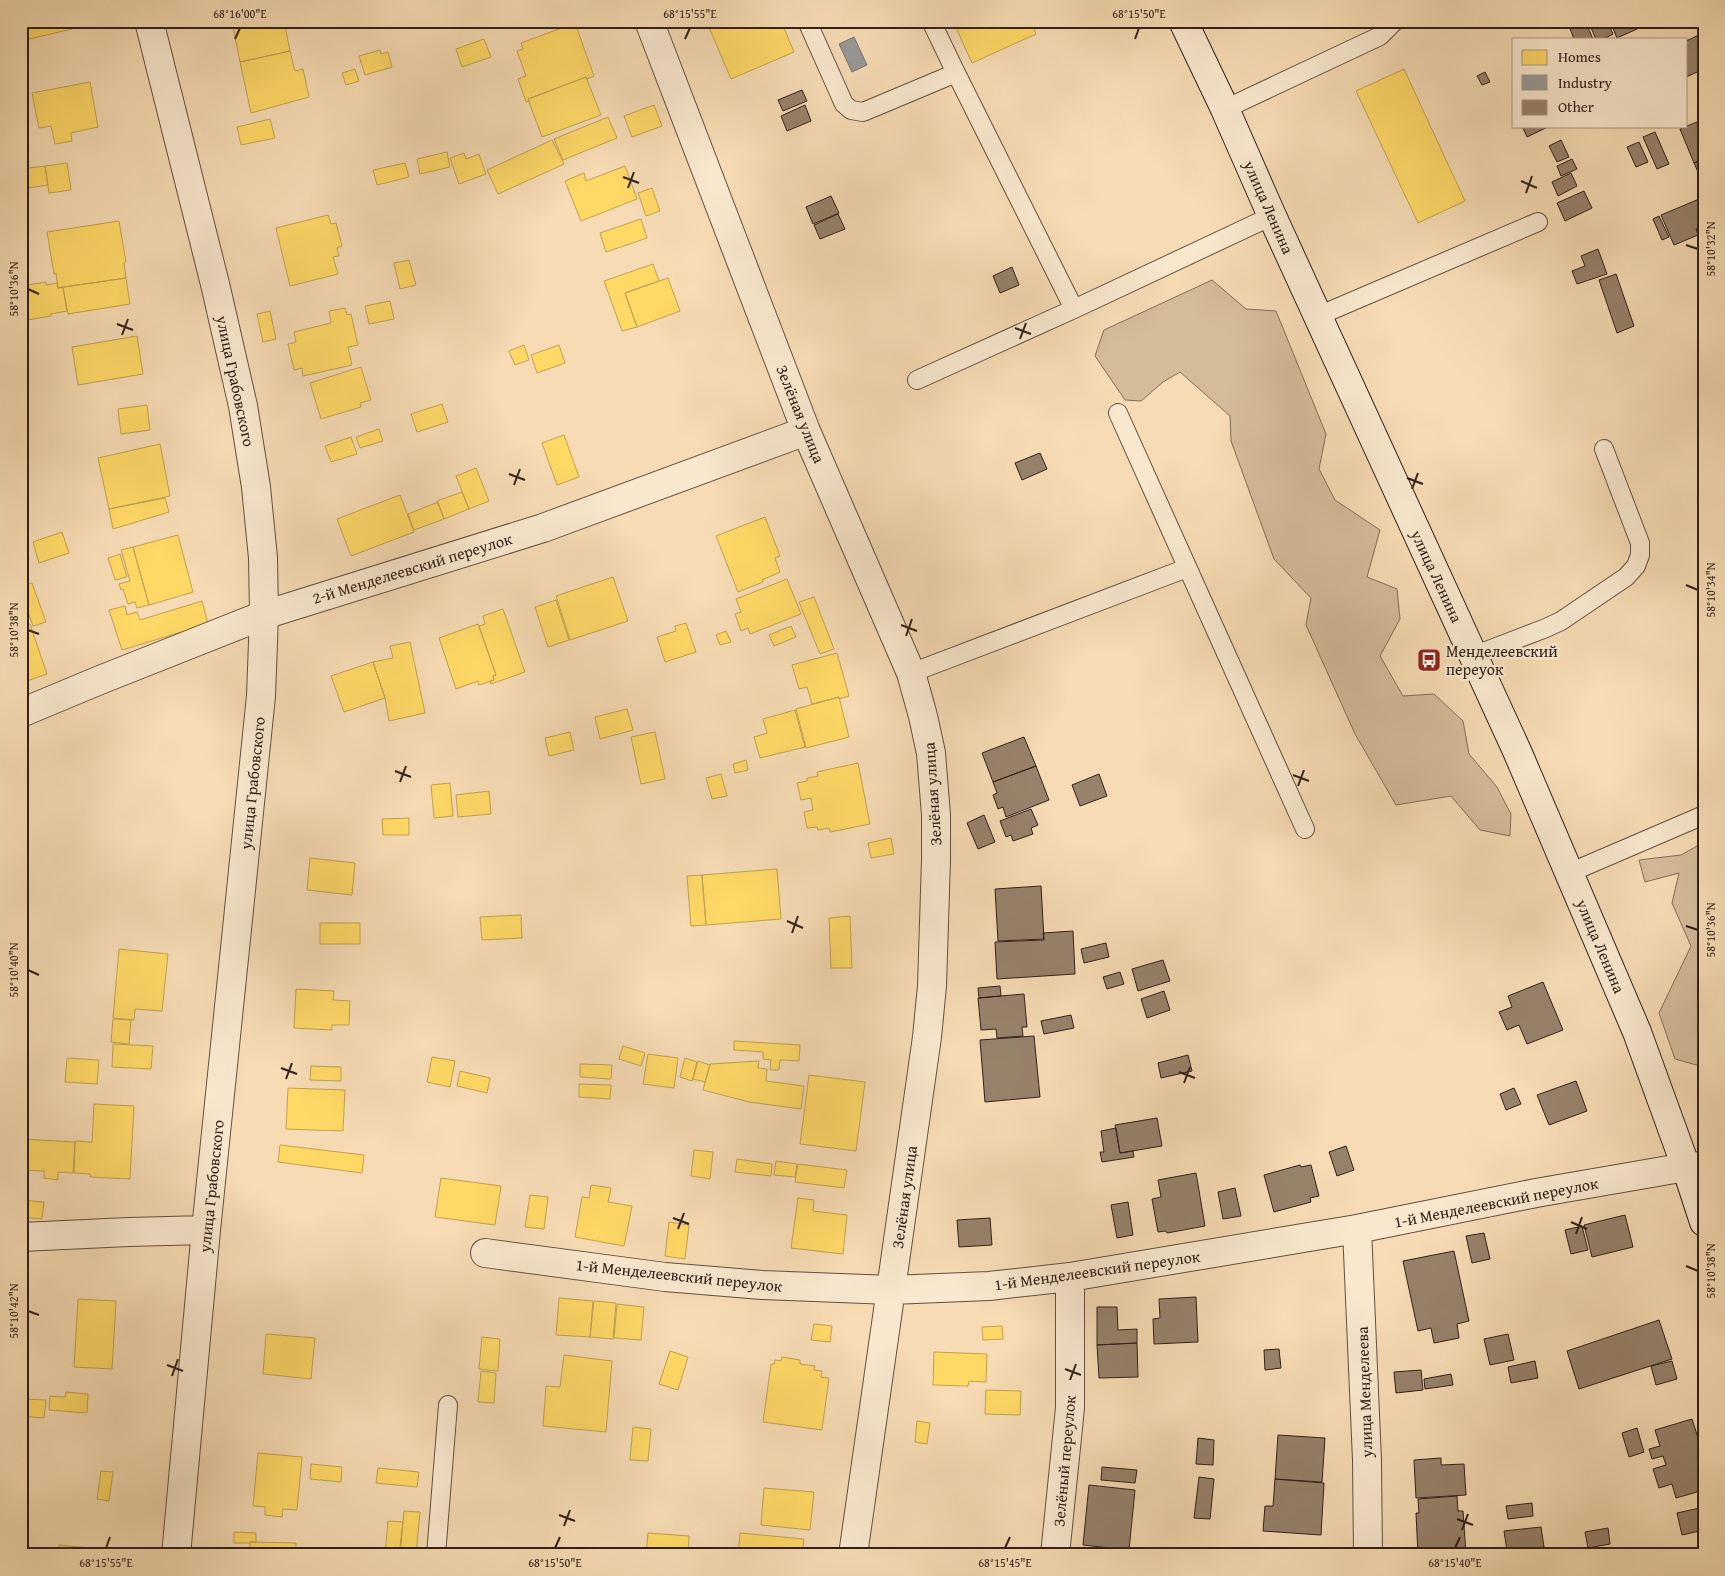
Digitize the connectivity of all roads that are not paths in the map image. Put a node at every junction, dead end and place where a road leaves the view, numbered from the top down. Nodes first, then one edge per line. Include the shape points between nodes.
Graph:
1 (148, 21) edge
2 (649, 21) edge
3 (807, 21) edge
4 (932, 21) edge
5 (1183, 21) edge
6 (1395, 21) edge
7 (956, 73) junction
8 (1225, 109) junction
9 (1272, 216) junction
10 (1538, 222) dead end
11 (1074, 309) junction
12 (1318, 316) junction
13 (916, 380) dead end
14 (1118, 413) dead end
15 (806, 431) junction
16 (1604, 448) dead end
17 (1187, 568) junction
18 (264, 615) junction
19 (1473, 656) junction
20 (911, 673) junction
21 (21, 713) edge
22 (1704, 815) edge
23 (1305, 829) dead end
24 (1569, 873) junction
25 (1695, 1166) edge
26 (1704, 1222) edge
27 (1357, 1229) junction
28 (206, 1230) junction
29 (21, 1237) edge
30 (485, 1253) dead end
31 (1070, 1277) junction
32 (890, 1290) junction
33 (448, 1405) dead end
34 (176, 1555) edge
35 (436, 1555) edge
36 (852, 1555) edge
37 (1054, 1555) edge
38 (1368, 1555) edge

1 - 18 street, улица Грабовского via 216,284 243,406 256,486 263,558
2 - 15 street, Зелёная улица
3 - 7 lane via 844,104 852,110 863,112
4 - 7 lane
5 - 8 street, улица Ленина
6 - 8 lane via 1380,36
7 - 11 lane
8 - 9 street, улица Ленина
9 - 11 lane
9 - 12 street, улица Ленина
10 - 12 lane
11 - 13 lane
12 - 19 street, улица Ленина
14 - 17 lane
15 - 18 street, 2-й Менделеевский переулок via 542,528
15 - 20 street, Зелёная улица
16 - 19 lane via 1640,543 1636,566 1626,577 1561,621
17 - 20 lane
17 - 23 lane
18 - 21 street, 2-й Менделеевский переулок
18 - 28 street, улица Грабовского via 261,696
19 - 24 street, улица Ленина
20 - 32 street, Зелёная улица via 923,716 934,781 936,860 932,986 920,1094
22 - 24 lane
24 - 25 street, улица Ленина
25 - 26 street, улица Ленина
25 - 27 street, 1-й Менделеевский переулок via 1536,1193
27 - 31 street, 1-й Менделеевский переулок
27 - 38 street, улица Менделеева
28 - 29 street
28 - 34 street, улица Грабовского
30 - 32 street, 1-й Менделеевский переулок via 665,1277
31 - 32 street, 1-й Менделеевский переулок via 989,1286
31 - 37 street, Зелёный переулок via 1070,1408
32 - 36 street, Зелёная улица
33 - 35 lane

